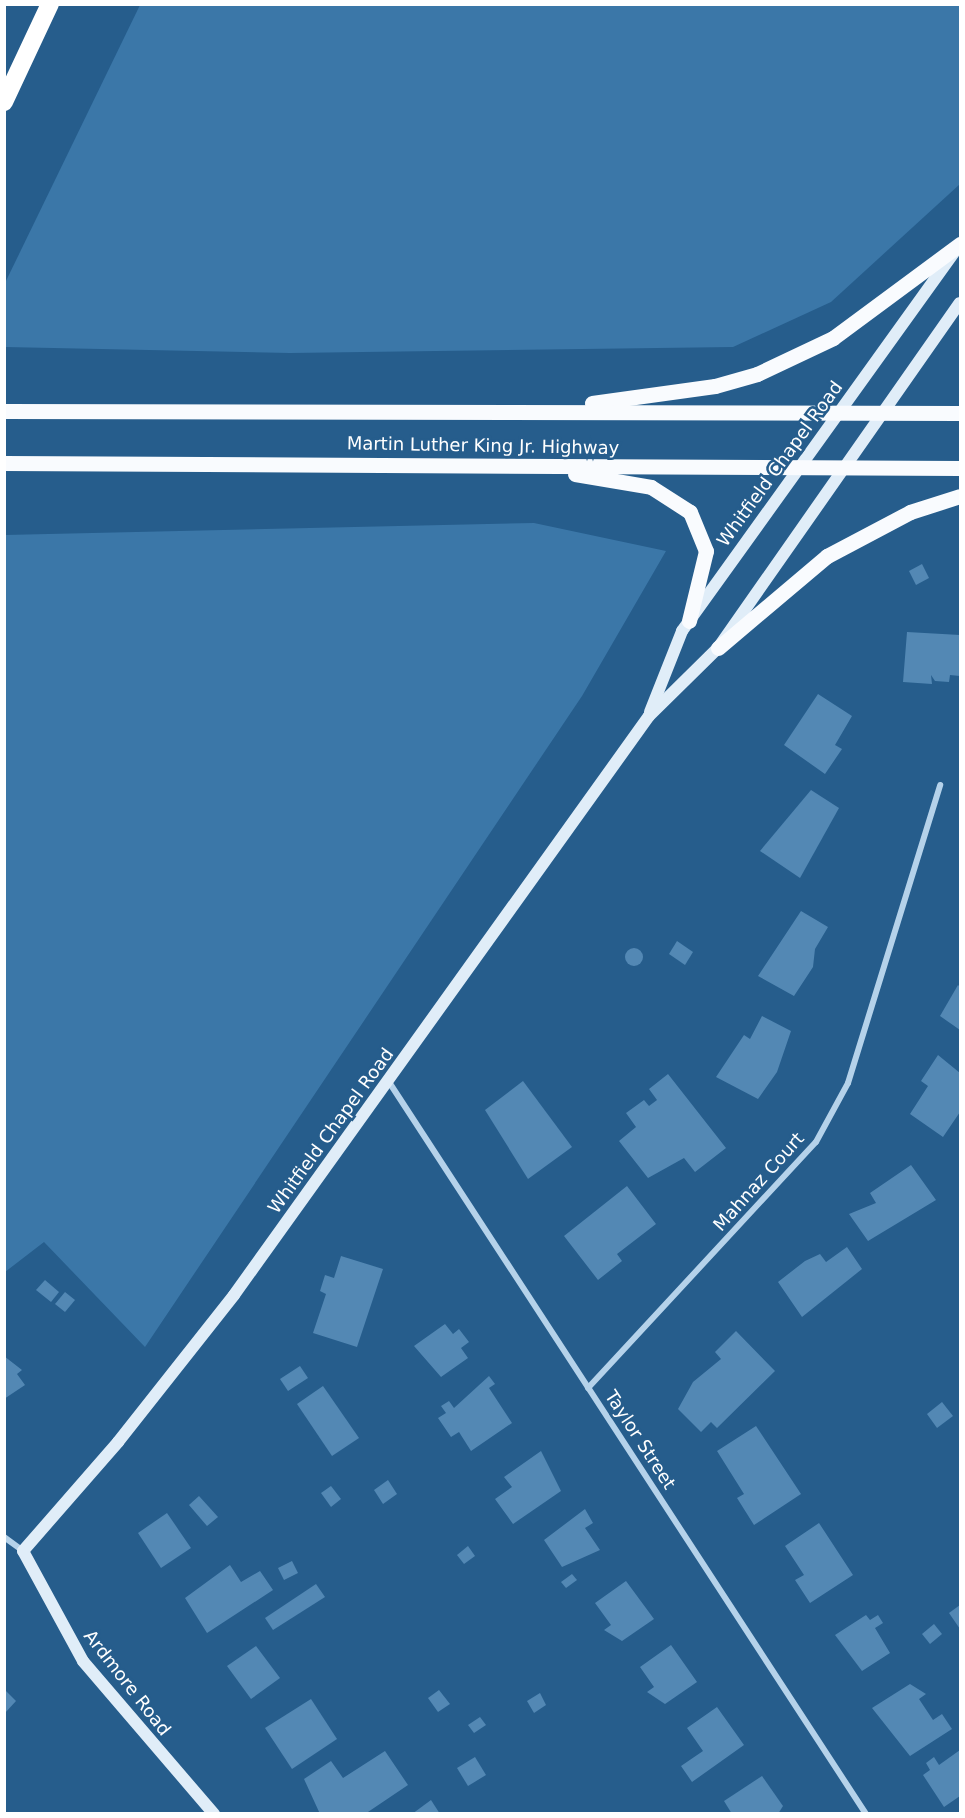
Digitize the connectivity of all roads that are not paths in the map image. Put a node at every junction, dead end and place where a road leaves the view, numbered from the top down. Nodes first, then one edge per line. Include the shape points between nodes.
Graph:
1 (50, 4) edge
2 (4, 102) edge
3 (960, 244) edge
4 (960, 303) edge
5 (4, 411) edge
6 (541, 411) junction
7 (960, 413) edge
8 (838, 414) junction
9 (882, 414) junction
10 (4, 463) edge
11 (533, 467) junction
12 (799, 467) junction
13 (844, 468) junction
14 (960, 468) edge
15 (960, 496) edge
16 (689, 621) junction
17 (718, 648) junction
18 (649, 716) junction
19 (940, 785) dead end
20 (389, 1082) junction
21 (588, 1389) junction
22 (4, 1537) edge
23 (23, 1551) junction
24 (214, 1814) edge
25 (866, 1814) edge

1 - 2 highway
3 - 6 main road via 833,338 757,374 715,386
3 - 8 street, Whitfield Chapel Road
4 - 9 street, Whitfield Chapel Road
5 - 6 main road, Martin Luther King Jr. Highway
6 - 8 main road, Martin Luther King Jr. Highway
7 - 9 main road, Martin Luther King Jr. Highway
8 - 9 main road, Martin Luther King Jr. Highway
8 - 12 street, Whitfield Chapel Road
9 - 13 street, Whitfield Chapel Road
10 - 11 main road, Martin Luther King Jr. Highway
11 - 12 main road, Martin Luther King Jr. Highway
11 - 16 main road via 651,487 690,512 706,551
12 - 13 main road, Martin Luther King Jr. Highway
12 - 16 street, Whitfield Chapel Road
13 - 14 main road, Martin Luther King Jr. Highway
13 - 17 street, Whitfield Chapel Road
15 - 17 main road via 910,512 827,556
16 - 18 street, Whitfield Chapel Road
17 - 18 street, Whitfield Chapel Road
18 - 20 street, Whitfield Chapel Road
19 - 21 street, Mahnaz Court via 848,1083 816,1142
20 - 21 street, Taylor Street
20 - 23 street, Whitfield Chapel Road via 227,1304 118,1442
21 - 25 street, Taylor Street
22 - 23 street, Ardmore Road
23 - 24 street, Ardmore Road via 83,1661

